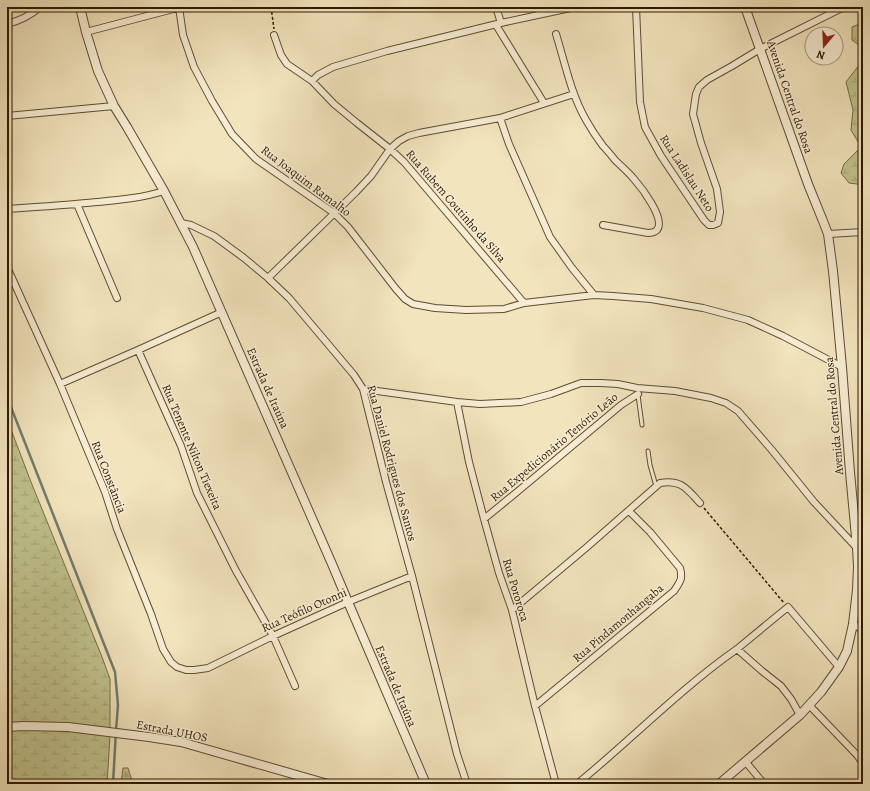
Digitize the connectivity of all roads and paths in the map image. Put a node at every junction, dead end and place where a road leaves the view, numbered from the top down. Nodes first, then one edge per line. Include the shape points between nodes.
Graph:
1 (40, 7) edge
2 (80, 7) edge
3 (179, 7) edge
4 (271, 7) edge
5 (496, 7) edge
6 (575, 7) edge
7 (636, 7) edge
8 (745, 7) edge
9 (844, 7) edge
10 (7, 24) edge
11 (498, 24) junction
12 (86, 32) junction
13 (556, 34) dead end
14 (274, 35) joint
15 (760, 49) junction
16 (312, 82) junction
17 (574, 94) junction
18 (544, 103) junction
19 (114, 106) junction
20 (7, 116) edge
21 (500, 118) junction
22 (390, 149) junction
23 (164, 191) junction
24 (77, 204) junction
25 (7, 208) edge
26 (334, 213) junction
27 (181, 223) junction
28 (603, 224) dead end
29 (863, 232) edge
30 (828, 234) junction
31 (7, 267) edge
32 (268, 278) junction
33 (594, 295) junction
34 (117, 298) dead end
35 (524, 303) junction
36 (222, 312) junction
37 (138, 350) junction
38 (842, 367) junction
39 (60, 384) junction
40 (363, 389) junction
41 (638, 391) junction
42 (457, 402) junction
43 (642, 425) dead end
44 (648, 451) dead end
45 (656, 486) junction
46 (700, 503) joint
47 (629, 511) junction
48 (484, 519) junction
49 (857, 548) junction
50 (412, 576) junction
51 (348, 602) junction
52 (788, 607) junction
53 (512, 610) junction
54 (853, 624) junction
55 (863, 630) edge
56 (273, 636) junction
57 (737, 650) junction
58 (839, 667) junction
59 (208, 668) joint
60 (295, 686) dead end
61 (810, 705) junction
62 (535, 706) junction
63 (800, 715) junction
64 (7, 728) edge
65 (745, 761) junction
66 (863, 763) edge
67 (328, 784) edge
68 (426, 784) edge
69 (468, 784) edge
70 (556, 784) edge
71 (577, 784) edge
72 (719, 784) edge
73 (764, 784) edge

1 - 10 street
2 - 12 street, Estrada de Itaúna
3 - 12 street
3 - 26 street, Rua Joaquim Ramalho via 183,35 194,67 232,134 256,159
4 - 14 path
5 - 11 street
6 - 11 street
7 - 15 street, Rua Ladislau Neto via 640,102 645,127 672,174 709,225 718,223 720,212 717,189 693,114 696,94 707,80
8 - 15 street, Avenida Central do Rosa
9 - 15 street
11 - 16 street via 333,67 318,75
11 - 18 street
12 - 19 street, Estrada de Itaúna via 98,70
13 - 17 street
14 - 16 street, Rua Rubem Coutinho da Silva via 287,64
15 - 30 street, Avenida Central do Rosa
16 - 22 street, Rua Rubem Coutinho da Silva via 334,104
17 - 18 street
17 - 28 street via 586,120 602,144 635,180 656,211 658,219 656,230 648,233
18 - 21 street
19 - 20 street
19 - 23 street, Estrada de Itaúna
21 - 22 street via 408,136 399,140
21 - 33 street via 550,237
22 - 26 street via 371,176
22 - 35 street, Rua Rubem Coutinho da Silva via 404,162
23 - 24 street via 138,198
23 - 27 street, Estrada de Itaúna
24 - 25 street
24 - 34 street
26 - 32 street
26 - 35 street, Rua Joaquim Ramalho via 396,289 413,304 466,310 504,309
27 - 32 street, Rua Daniel Rodrigues dos Santos via 214,236
27 - 36 street, Estrada de Itaúna
29 - 30 street
30 - 38 street, Avenida Central do Rosa
31 - 39 street, Rua Constância
32 - 40 street, Rua Daniel Rodrigues dos Santos via 289,298
33 - 35 street, Rua Joaquim Ramalho
33 - 38 street, Rua Joaquim Ramalho via 651,299 703,308 748,320
36 - 37 street
36 - 51 street, Estrada de Itaúna
37 - 39 street
37 - 56 street, Rua Tenente Nilton Tiexeita via 181,446 197,493 235,569
38 - 49 street, Avenida Central do Rosa
39 - 59 street, Rua Constância via 105,492 163,649 177,667 186,670
40 - 42 street
40 - 50 street, Rua Daniel Rodrigues dos Santos
41 - 42 street via 618,384 581,383 521,402
41 - 43 lane
41 - 48 street, Rua Expedicionário Tenório Leão
41 - 49 street via 675,392 711,398 726,403 738,411 814,502
42 - 48 street, Rua Pororoca
44 - 45 lane
45 - 46 street via 667,482 682,485
45 - 47 street
46 - 52 path
47 - 53 street
47 - 62 street, Rua Pindamonhangaba via 680,568 682,576 679,583 674,591
48 - 53 street, Rua Pororoca
49 - 54 street, Avenida Central do Rosa via 857,590
50 - 51 street, Rua Teófilo Otonni
50 - 69 street, Rua Daniel Rodrigues dos Santos via 457,754
51 - 56 street, Rua Teófilo Otonni
51 - 68 street, Estrada de Itaúna
52 - 57 street
52 - 58 street
53 - 62 street, Rua Pororoca
54 - 55 street
54 - 58 street, Avenida Central do Rosa
56 - 59 street, Rua Teófilo Otonni
56 - 60 street, Rua Tenente Nilton Tiexeita
57 - 63 street via 781,686
57 - 71 street via 695,680
58 - 61 street, Avenida Central do Rosa
61 - 63 street, Avenida Central do Rosa
61 - 66 street
62 - 70 street, Rua Pororoca
63 - 65 street, Avenida Central do Rosa
64 - 67 street, Estrada UHOS via 68,726 181,742
65 - 72 street, Avenida Central do Rosa
65 - 73 street

